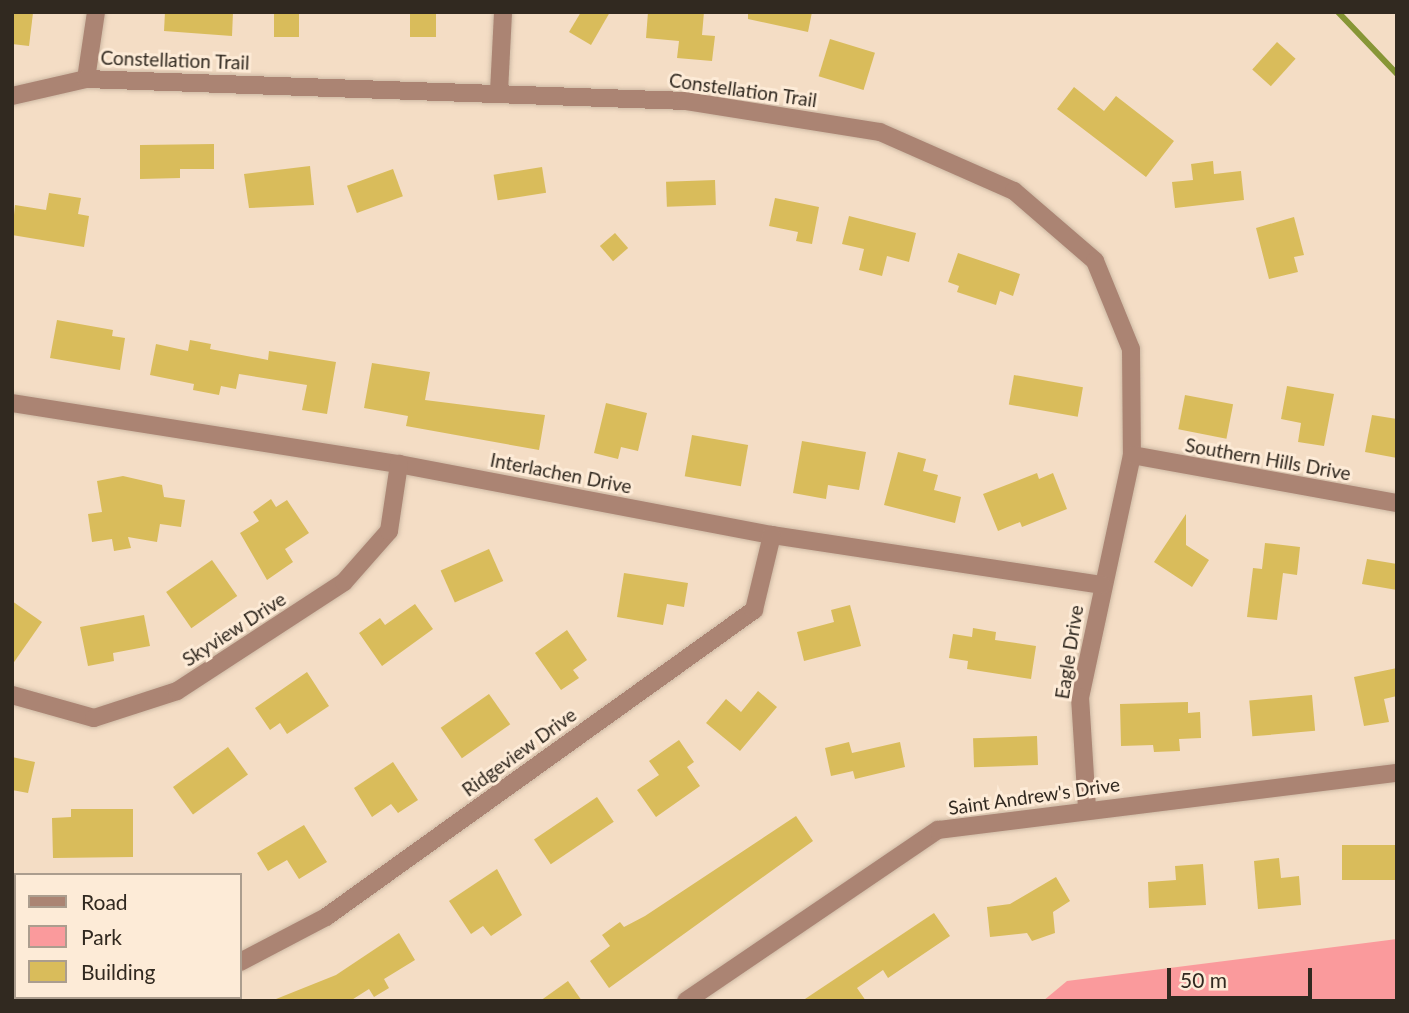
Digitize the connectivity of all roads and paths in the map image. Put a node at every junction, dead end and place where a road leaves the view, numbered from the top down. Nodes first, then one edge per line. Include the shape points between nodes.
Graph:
1 (96, 12) edge
2 (503, 12) edge
3 (86, 79) junction
4 (499, 92) junction
5 (12, 96) edge
6 (12, 402) edge
7 (1132, 455) junction
8 (399, 464) junction
9 (1397, 503) edge
10 (772, 534) junction
11 (1102, 585) junction
12 (12, 695) edge
13 (1397, 773) edge
14 (1087, 809) junction
15 (242, 961) edge
16 (686, 1001) edge

1 - 3 street
2 - 4 street
3 - 4 street, Constellation Trail
3 - 5 street, Constellation Trail
4 - 7 street, Constellation Trail via 686,101 880,132 1014,191 1095,261 1131,349
6 - 8 street, Interlachen Drive
7 - 9 street, Southern Hills Drive
7 - 11 street, Constellation Trail
8 - 10 street, Interlachen Drive
8 - 12 street, Skyview Drive via 389,531 344,582 177,691 94,718
10 - 11 street, Interlachen Drive
10 - 15 street, Ridgeview Drive via 754,610 326,917
11 - 14 street, Eagle Drive via 1080,697
13 - 14 street, Saint Andrew's Drive
14 - 16 street, Saint Andrew's Drive via 938,830

